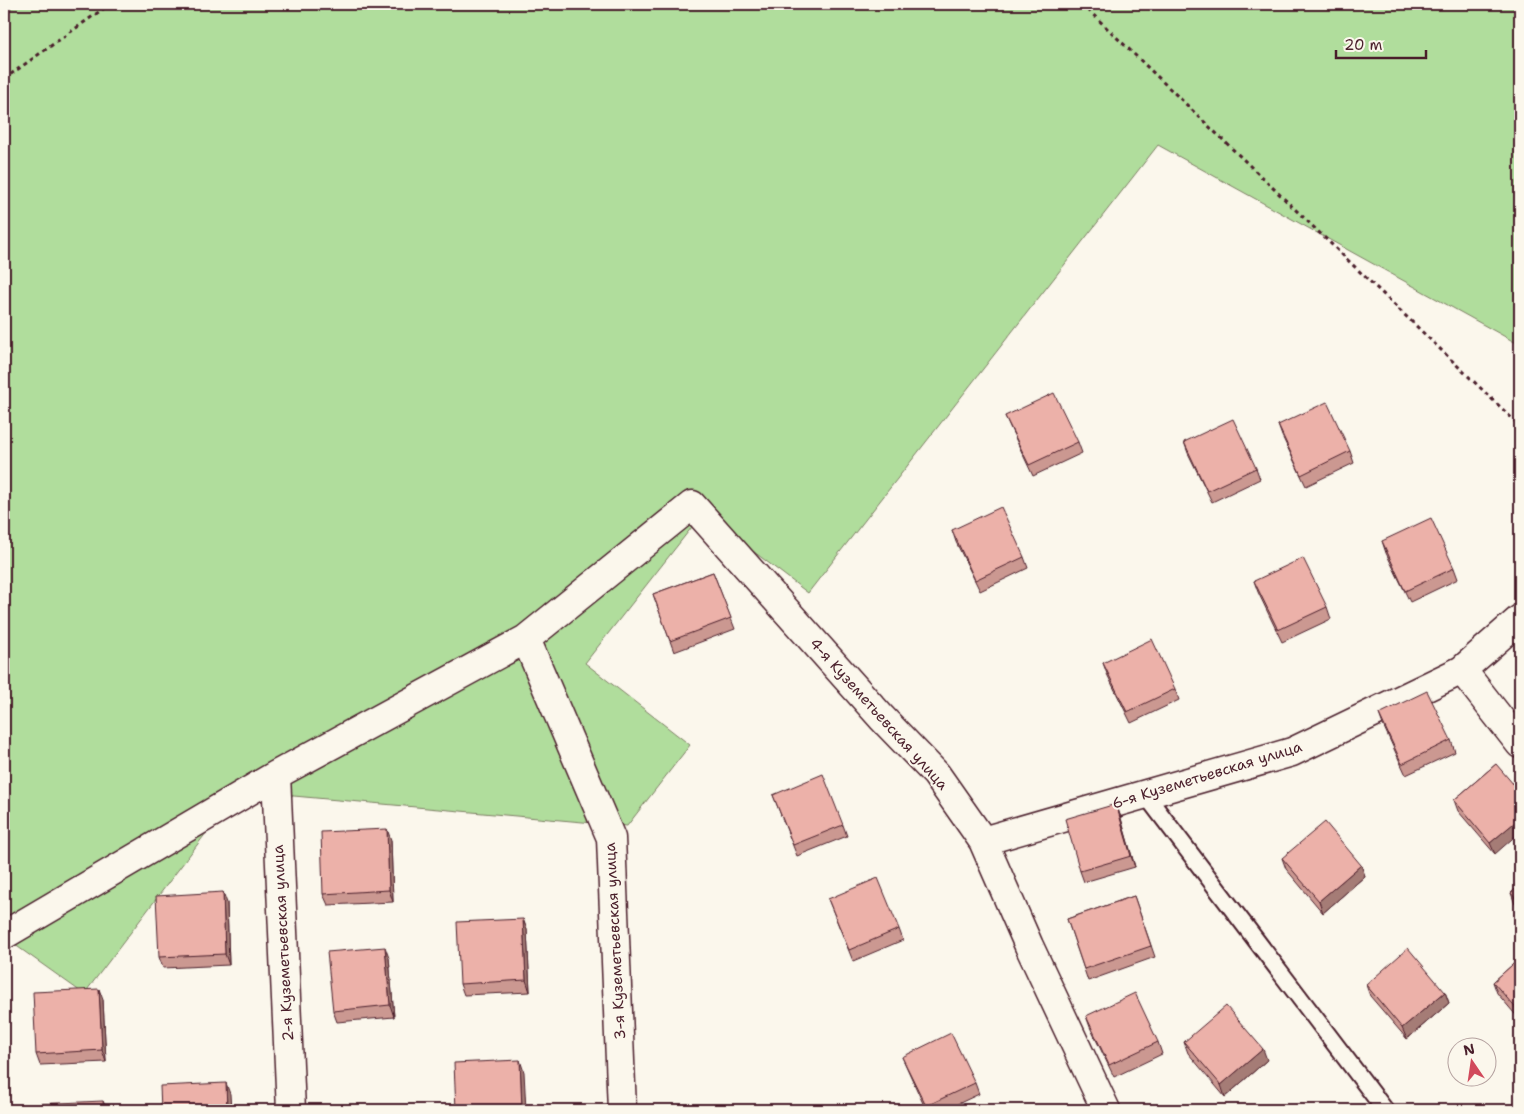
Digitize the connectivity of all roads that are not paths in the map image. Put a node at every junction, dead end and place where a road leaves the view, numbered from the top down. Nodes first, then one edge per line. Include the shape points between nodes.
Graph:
1 (1520, 619) edge
2 (526, 639) junction
3 (1462, 670) junction
4 (1520, 744) edge
5 (276, 775) junction
6 (1145, 794) junction
7 (983, 840) junction
8 (4, 934) edge
9 (291, 1110) edge
10 (622, 1110) edge
11 (1106, 1110) edge
12 (1386, 1110) edge

1 - 3 street, 6-я Куземетьевская улица
2 - 5 street
2 - 7 street, 4-я Куземетьевская улица via 692,505 936,774
2 - 10 street, 3-я Куземетьевская улица via 611,838
3 - 4 street
3 - 6 street, 6-я Куземетьевская улица via 1292,752
5 - 8 street
5 - 9 street, 2-я Куземетьевская улица
6 - 7 street, 6-я Куземетьевская улица
6 - 12 lane
7 - 11 street, 4-я Куземетьевская улица

